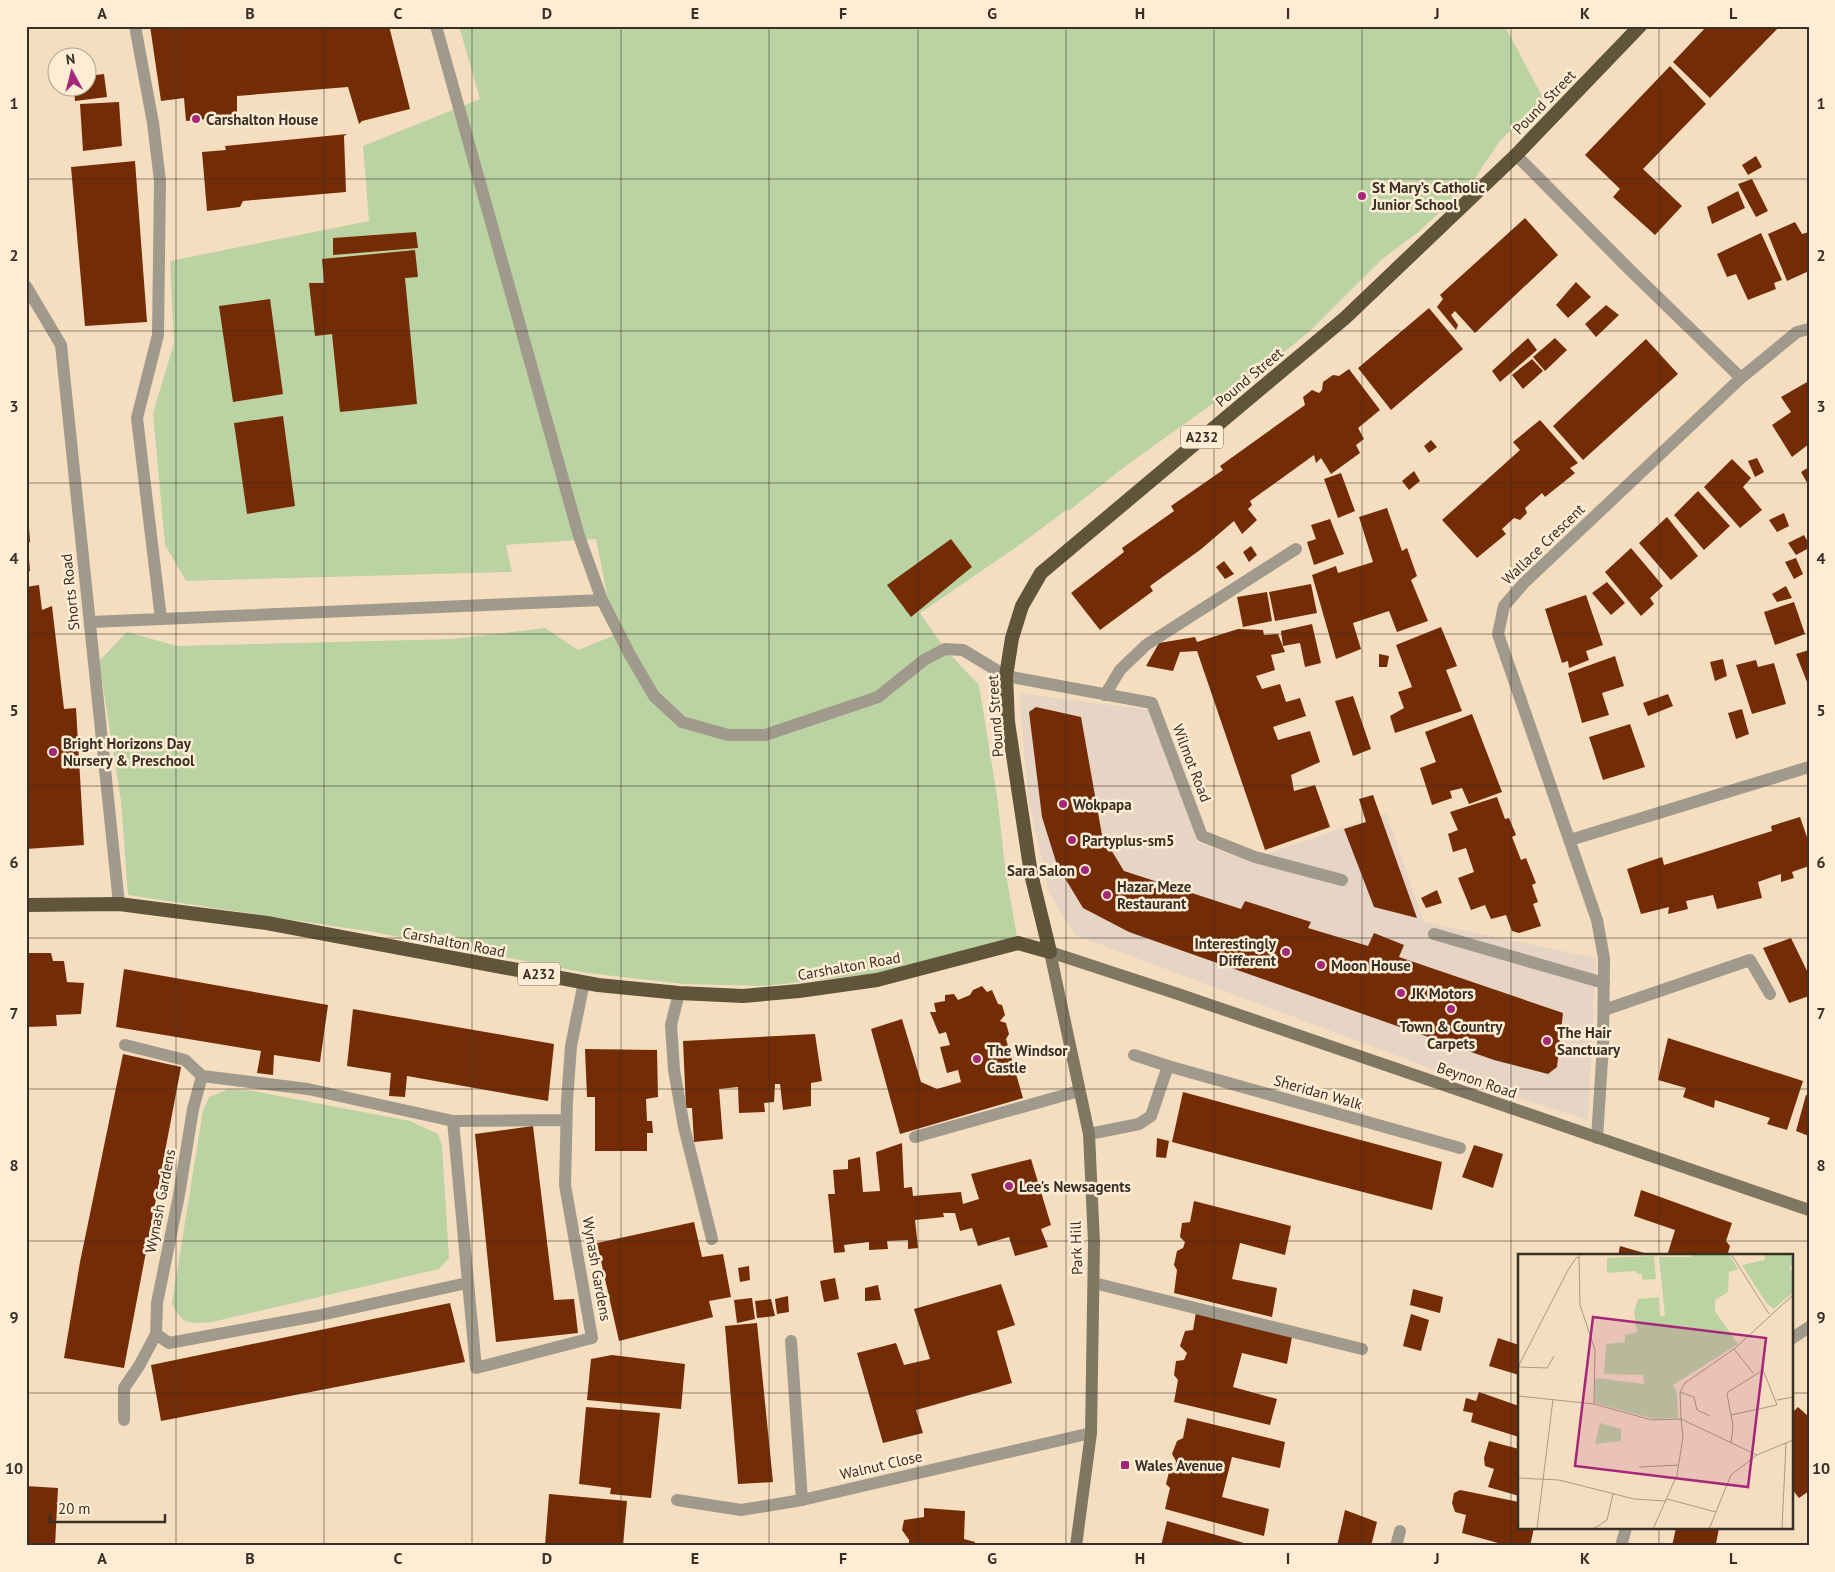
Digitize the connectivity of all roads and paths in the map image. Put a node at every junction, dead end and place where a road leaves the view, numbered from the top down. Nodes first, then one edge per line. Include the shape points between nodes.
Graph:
1 (135, 26) edge
2 (436, 26) edge
3 (1640, 26) edge
4 (1516, 155) junction
5 (26, 286) edge
6 (1809, 329) edge
7 (1741, 378) junction
8 (1296, 549) dead end
9 (602, 600) junction
10 (161, 620) junction
11 (90, 622) junction
12 (1006, 676) junction
13 (1105, 695) junction
14 (1809, 767) edge
15 (1570, 840) junction
16 (1342, 880) dead end
17 (118, 904) junction
18 (26, 905) edge
19 (1434, 934) dead end
20 (1050, 952) junction
21 (584, 982) junction
22 (1604, 983) junction
23 (679, 993) junction
24 (1770, 994) dead end
25 (1604, 1010) junction
26 (125, 1045) dead end
27 (1134, 1054) dead end
28 (1168, 1066) junction
29 (202, 1076) junction
30 (1080, 1091) junction
31 (566, 1120) junction
32 (453, 1121) junction
33 (1089, 1134) junction
34 (914, 1136) dead end
35 (1597, 1138) junction
36 (1460, 1148) dead end
37 (1809, 1210) edge
38 (712, 1239) dead end
39 (467, 1283) junction
40 (1094, 1283) junction
41 (1809, 1327) edge
42 (156, 1334) junction
43 (1792, 1338) edge
44 (791, 1341) dead end
45 (1362, 1350) dead end
46 (124, 1420) dead end
47 (1091, 1433) junction
48 (677, 1500) dead end
49 (802, 1500) junction
50 (1625, 1530) edge
51 (1400, 1531) dead end
52 (1076, 1546) edge
53 (1396, 1546) edge
54 (1621, 1546) edge

1 - 10 street via 160,181 158,335 137,418
2 - 9 street via 579,536
3 - 4 highway, Pound Street / A232
4 - 7 street
4 - 12 highway, Pound Street / A232 via 1345,318 1041,573 1022,606 1012,638
5 - 11 street, Shorts Road via 61,345
6 - 7 street, Wallace Crescent via 1797,332
7 - 15 street, Wallace Crescent via 1524,583 1504,606 1498,634
8 - 13 street via 1146,645 1120,670
9 - 10 street
9 - 12 street via 654,696 682,722 728,735 765,735 878,697 924,660 945,649 963,650
10 - 11 street
11 - 17 street, Shorts Road
12 - 13 street, Wilmot Road
12 - 20 highway, Pound Street / A232 via 1008,722 1031,874
13 - 16 street, Wilmot Road via 1152,703 1202,836 1255,857
14 - 15 street
15 - 22 street, Wallace Crescent via 1596,920 1604,958
17 - 18 highway, Carshalton Road / A232
17 - 21 highway, Carshalton Road / A232 via 267,924
19 - 22 street
20 - 23 highway, Carshalton Road / A232 via 1018,943 868,981 743,996
20 - 30 main road, Park Hill
20 - 35 main road, Beynon Road
21 - 23 highway, Carshalton Road / A232
21 - 31 street, Wynash Gardens via 571,1046
22 - 25 street, Wallace Crescent
23 - 38 street via 672,1025 674,1070 684,1127
24 - 25 street via 1750,960
25 - 35 street, Wallace Crescent
26 - 29 street via 185,1060
27 - 28 street, Sheridan Walk
28 - 33 street via 1151,1116 1139,1124
28 - 36 street, Sheridan Walk
29 - 32 street via 308,1089
29 - 42 street, Wynash Gardens via 157,1303
30 - 33 main road, Park Hill
30 - 34 street
31 - 32 street
31 - 39 street, Wynash Gardens via 565,1185 592,1338 476,1368
32 - 39 street, Wynash Gardens
33 - 40 main road, Park Hill
35 - 37 main road, Beynon Road
39 - 42 street via 316,1316 169,1343
40 - 45 street
40 - 47 main road, Park Hill
41 - 43 street
42 - 46 street, Wynash Gardens via 124,1388
44 - 49 street
47 - 49 street, Walnut Close
47 - 52 main road, Park Hill
48 - 49 street, Walnut Close via 741,1510
50 - 54 street
51 - 53 street

